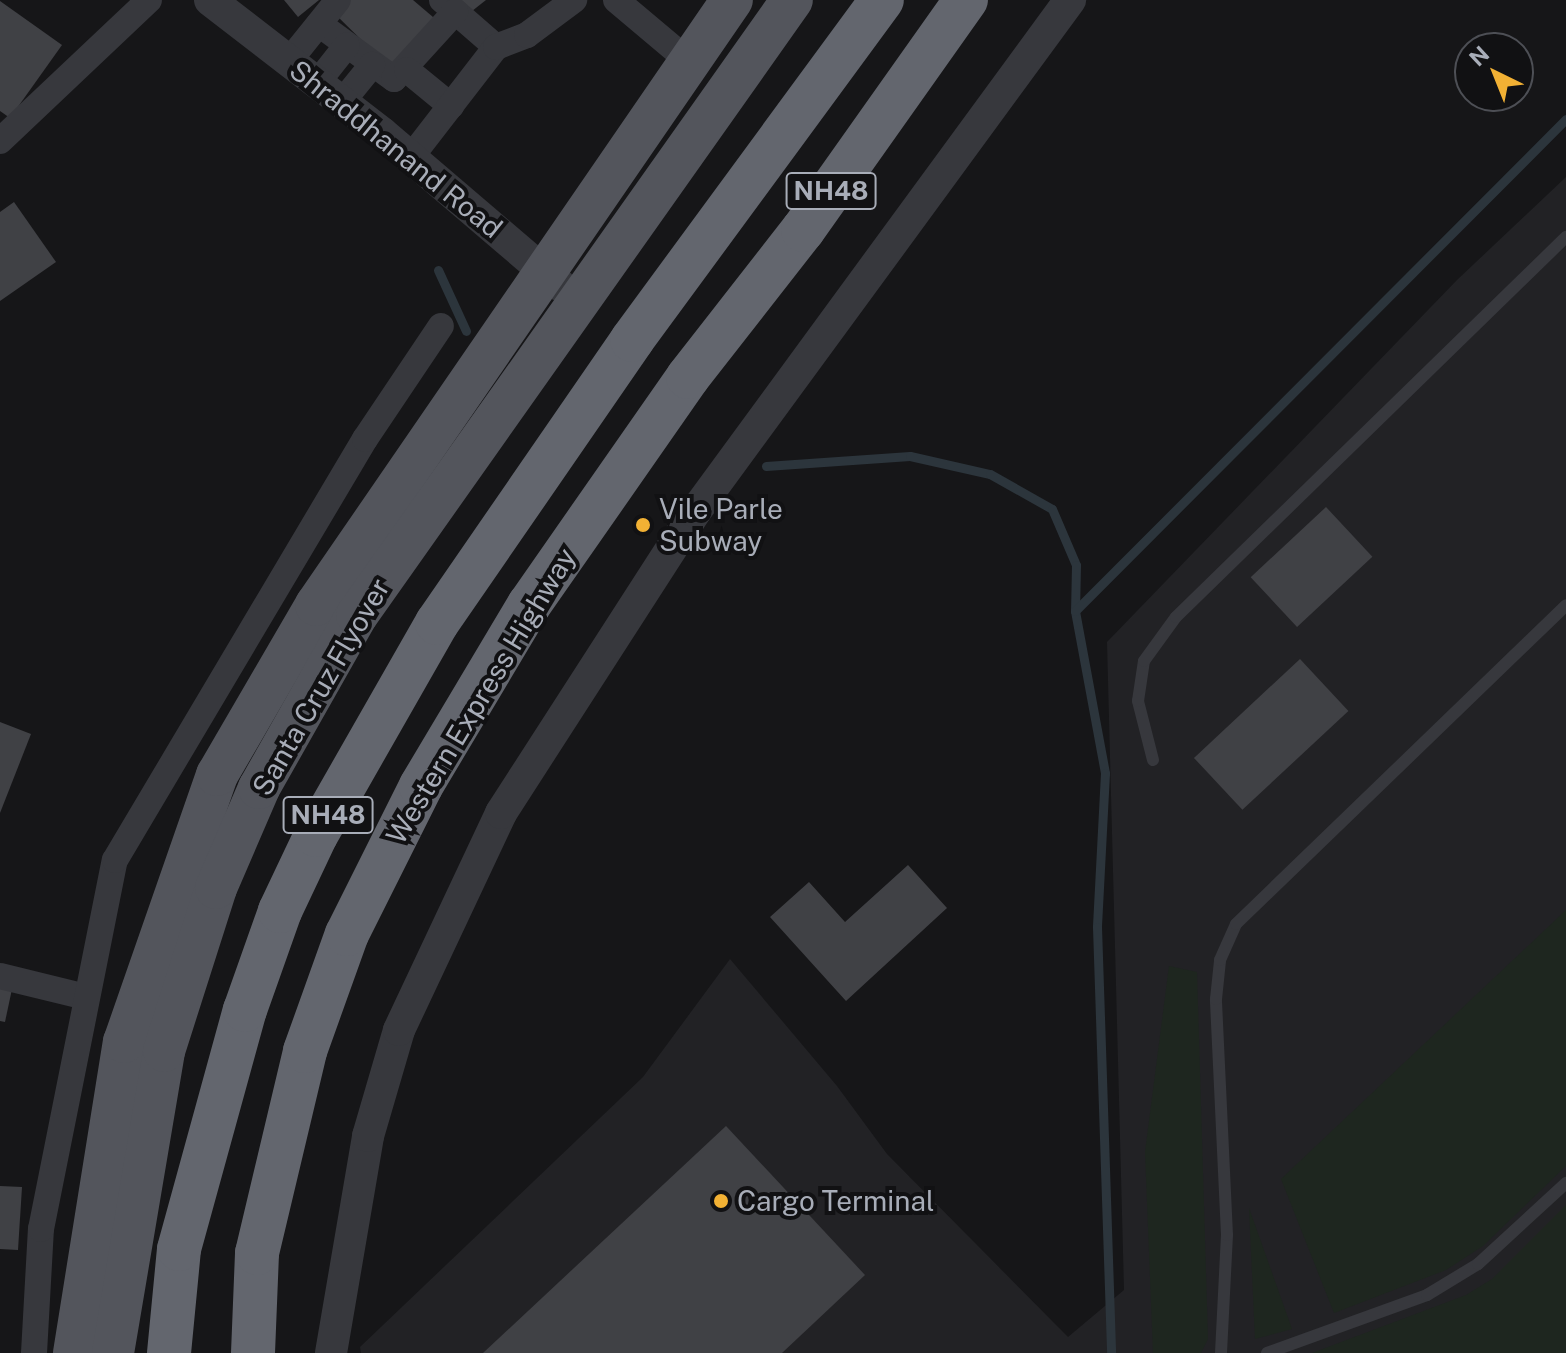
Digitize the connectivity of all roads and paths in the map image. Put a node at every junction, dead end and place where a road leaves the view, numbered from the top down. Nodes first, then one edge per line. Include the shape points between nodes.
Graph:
1 (149, 0) edge
2 (210, 0) edge
3 (338, 0) edge
4 (616, 0) edge
5 (732, 0) edge
6 (792, 0) edge
7 (882, 0) edge
8 (966, 0) edge
9 (1070, 0) edge
10 (555, 5) edge
11 (448, 6) edge
12 (319, 24) junction
13 (347, 45) junction
14 (496, 47) junction
15 (289, 61) junction
16 (692, 64) junction
17 (372, 65) junction
18 (407, 70) junction
19 (329, 93) junction
20 (451, 106) junction
21 (0, 141) edge
22 (411, 157) junction
23 (1566, 237) edge
24 (543, 270) junction
25 (579, 301) junction
26 (441, 326) dead end
27 (1566, 605) edge
28 (1153, 760) dead end
29 (0, 976) edge
30 (86, 997) junction
31 (1566, 1183) edge
32 (101, 1290) junction
33 (34, 1353) edge
34 (74, 1353) edge
35 (113, 1353) edge
36 (169, 1353) edge
37 (253, 1353) edge
38 (331, 1353) edge
39 (1221, 1353) edge
40 (1267, 1353) edge

1 - 21 street
2 - 15 street, Shraddhanand Road
3 - 12 street
4 - 16 street
5 - 16 main road
6 - 25 main road, Santa Cruz Flyover
7 - 36 highway, NH48 via 632,340 437,623 316,835 280,911 245,1010 179,1249
8 - 37 highway, Western Express Highway / NH48 via 803,230 688,377 546,580 421,786 347,934 305,1051 257,1253
9 - 38 street via 695,512 501,813 399,1030 368,1136
10 - 14 street
11 - 14 street
11 - 18 street
12 - 13 street
12 - 15 street
13 - 17 street
13 - 19 street
14 - 20 street
15 - 19 street, Shraddhanand Road
16 - 24 main road via 663,97
17 - 18 street via 394,79
17 - 19 street
18 - 20 street
19 - 22 street, Shraddhanand Road
20 - 22 street
22 - 24 street, Shraddhanand Road
23 - 28 lane via 1176,617 1144,661 1138,701
24 - 25 street, Shraddhanand Road
24 - 32 main road via 316,605 217,775 124,1042
25 - 32 main road, Santa Cruz Flyover via 357,615 259,788 216,888 164,1051
26 - 30 street via 365,439 115,860
27 - 39 lane via 1236,924 1220,960 1216,999 1227,1235
29 - 30 street
30 - 33 street via 41,1229
31 - 40 lane via 1478,1264 1427,1295
32 - 34 main road, Santa Cruz Flyover
32 - 35 main road, Santa Cruz Flyover

